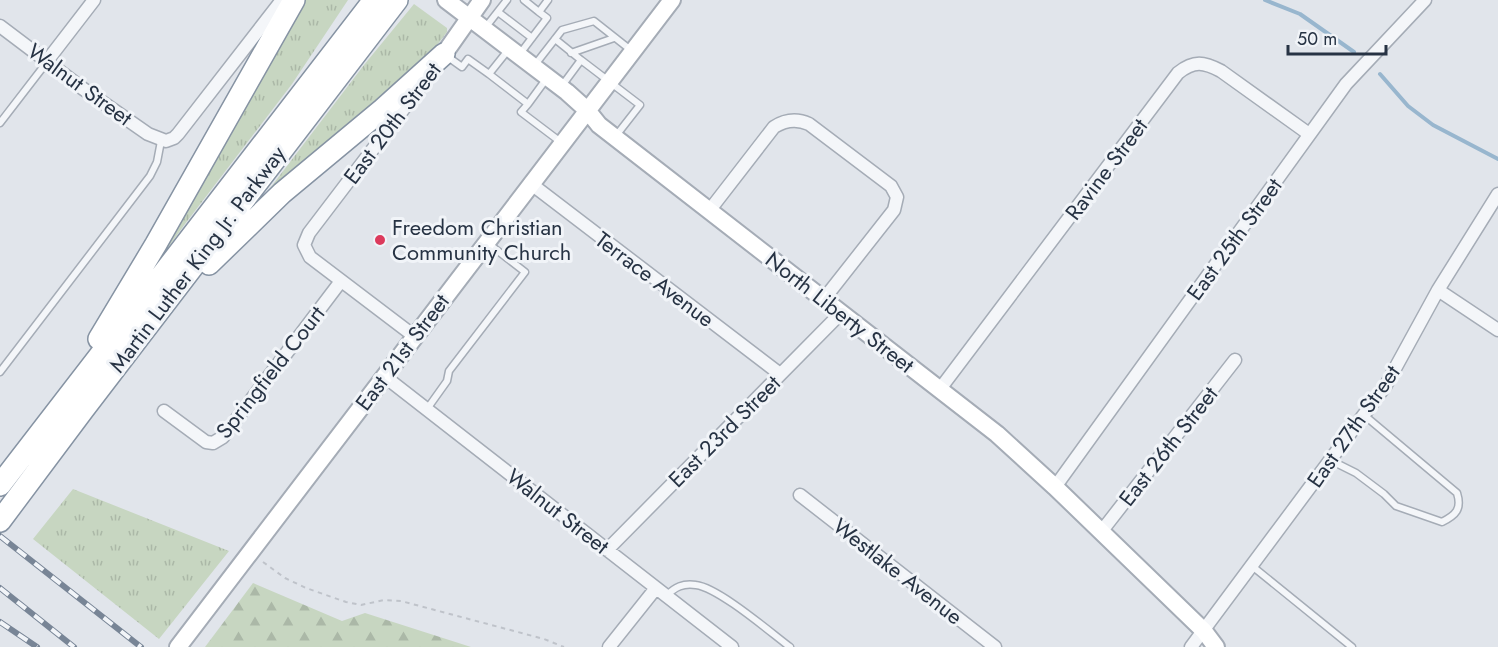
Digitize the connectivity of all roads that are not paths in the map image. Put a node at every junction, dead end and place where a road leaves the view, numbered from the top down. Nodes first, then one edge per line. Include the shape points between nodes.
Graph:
1 (94, 0) edge
2 (282, 0) edge
3 (294, 0) edge
4 (397, 0) edge
5 (446, 0) edge
6 (482, 0) edge
7 (507, 0) edge
8 (524, 0) edge
9 (548, 0) edge
10 (672, 0) edge
11 (1425, 0) edge
12 (374, 10) edge
13 (498, 12) junction
14 (539, 12) junction
15 (469, 17) junction
16 (0, 26) edge
17 (484, 29) junction
18 (532, 38) junction
19 (614, 38) junction
20 (555, 39) junction
21 (632, 51) junction
22 (514, 52) junction
23 (571, 53) junction
24 (444, 54) junction
25 (581, 60) junction
26 (47, 61) junction
27 (534, 67) junction
28 (489, 74) junction
29 (609, 81) junction
30 (554, 82) junction
31 (528, 104) junction
32 (587, 110) junction
33 (0, 123) edge
34 (1309, 134) junction
35 (614, 137) junction
36 (161, 141) junction
37 (562, 142) junction
38 (530, 183) junction
39 (1498, 194) edge
40 (709, 211) junction
41 (486, 242) junction
42 (340, 281) junction
43 (1438, 290) junction
44 (824, 299) junction
45 (841, 313) junction
46 (1498, 330) edge
47 (414, 336) junction
48 (1234, 360) dead end
49 (1, 369) edge
50 (780, 374) junction
51 (384, 376) junction
52 (940, 389) junction
53 (75, 404) junction
54 (427, 409) junction
55 (164, 411) dead end
56 (1364, 415) junction
57 (1330, 459) junction
58 (0, 485) edge
59 (1055, 488) junction
60 (800, 495) dead end
61 (0, 521) edge
62 (1101, 532) junction
63 (607, 550) junction
64 (1252, 566) junction
65 (661, 592) junction
66 (1204, 631) junction
67 (178, 647) edge
68 (609, 647) edge
69 (732, 647) edge
70 (790, 647) edge
71 (995, 647) edge
72 (1191, 647) edge
73 (1216, 647) edge
74 (1352, 647) edge

1 - 26 street
2 - 36 street via 178,134
3 - 53 highway via 96,344
4 - 12 highway, Martin Luther King Jr. Parkway
5 - 15 street, North Liberty Street
6 - 15 street, East 20th Street
7 - 13 lane
8 - 14 lane
9 - 14 lane
10 - 21 street, East 21st Street
11 - 34 street, East 25th Street via 1346,84
12 - 53 highway, Martin Luther King Jr. Parkway
13 - 17 lane
13 - 18 lane
14 - 18 lane via 547,18
15 - 17 street, North Liberty Street
15 - 24 street, East 20th Street
16 - 26 street, Walnut Street
17 - 22 street, North Liberty Street
18 - 22 lane
19 - 20 lane via 594,21 562,30
19 - 21 lane
19 - 23 lane
20 - 23 lane
20 - 27 lane
21 - 29 street, East 21st Street
22 - 27 street, North Liberty Street
22 - 28 lane
23 - 25 lane
24 - 28 lane via 462,67 468,59
24 - 42 street, East 20th Street via 309,233 304,245 310,257
24 - 53 highway via 226,245
25 - 29 lane
25 - 30 lane
26 - 33 lane
26 - 36 street, Walnut Street
27 - 30 street, North Liberty Street
28 - 31 lane
29 - 32 street, East 21st Street
29 - 35 lane via 640,105
30 - 31 lane
30 - 32 street, North Liberty Street
31 - 37 lane via 521,112
32 - 35 street, North Liberty Street
32 - 37 street, East 21st Street
34 - 52 street, Ravine Street via 1209,64 1186,66
34 - 59 street, East 25th Street
35 - 40 street, North Liberty Street
36 - 49 lane via 150,176
37 - 38 street, East 21st Street
38 - 41 street, East 21st Street
38 - 50 street, Terrace Avenue
39 - 43 street, East 27th Street
40 - 44 street, North Liberty Street
40 - 44 street via 774,127 788,120 809,124 891,186 897,197 894,210
41 - 47 street, East 21st Street
41 - 54 lane via 525,272 449,371 447,381
42 - 47 street
42 - 55 street, Springfield Court via 222,437 213,443 206,442
43 - 46 street
43 - 56 street, East 27th Street via 1386,385
44 - 45 street, North Liberty Street
45 - 50 street, East 23rd Street
45 - 52 street, North Liberty Street
47 - 51 street, East 21st Street
48 - 62 street, East 26th Street
50 - 63 street, East 23rd Street
51 - 54 street, Walnut Street
51 - 67 street, East 21st Street
52 - 59 street, North Liberty Street
53 - 58 highway, Martin Luther King Jr. Parkway
53 - 61 highway, Martin Luther King Jr. Parkway
54 - 63 street, Walnut Street
56 - 57 street, East 27th Street
56 - 57 lane via 1457,493 1458,510 1442,522 1396,506 1356,473
57 - 64 street, East 27th Street
59 - 62 street, North Liberty Street
60 - 71 street, Westlake Avenue
62 - 66 street, North Liberty Street
63 - 65 street, Walnut Street
64 - 66 street, East 27th Street
64 - 74 lane
65 - 68 street
65 - 69 street, Walnut Street
65 - 70 lane via 678,585 698,585 728,601
66 - 72 street, East 27th Street
66 - 73 street, North Liberty Street

